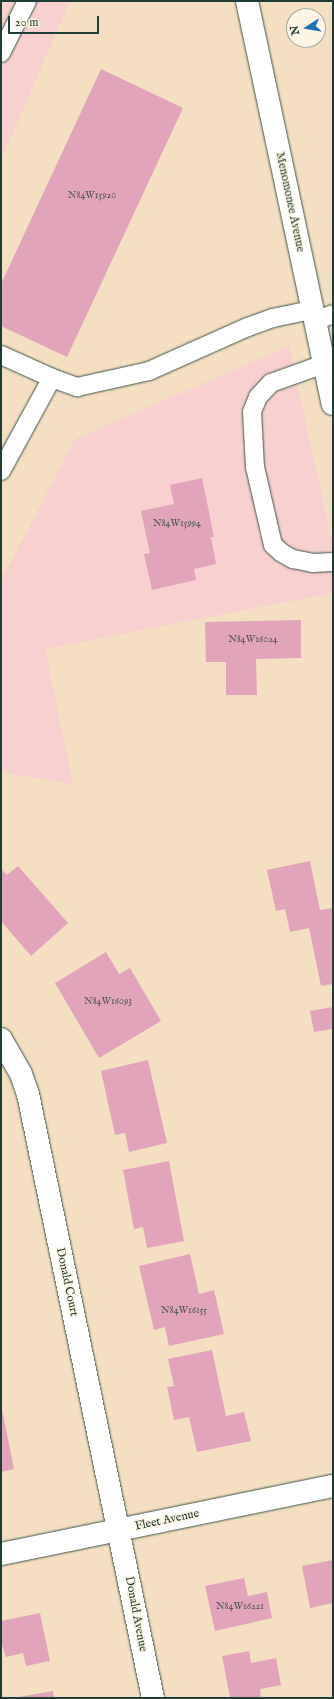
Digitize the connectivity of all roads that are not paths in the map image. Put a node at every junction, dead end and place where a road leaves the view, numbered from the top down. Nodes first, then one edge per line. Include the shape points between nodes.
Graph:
1 (26, 1) edge
2 (247, 1) edge
3 (1, 53) edge
4 (320, 315) edge
5 (1, 355) edge
6 (324, 364) junction
7 (52, 378) junction
8 (333, 404) edge
9 (1, 471) edge
10 (333, 562) edge
11 (1, 1039) edge
12 (333, 1486) edge
13 (119, 1529) junction
14 (1, 1554) edge
15 (153, 1698) edge

1 - 3 lane
2 - 4 street, Menomonee Avenue
4 - 6 street, Menomonee Avenue
4 - 7 lane via 248,327 149,371 77,387
5 - 7 lane
6 - 8 street, Menomonee Avenue
6 - 10 lane via 270,384 258,397 252,412 255,467 273,545 293,559 313,563
7 - 9 lane
11 - 13 street, Donald Court via 21,1074 28,1094
12 - 13 street, Fleet Avenue
13 - 14 street, Fleet Avenue
13 - 15 street, Donald Avenue

